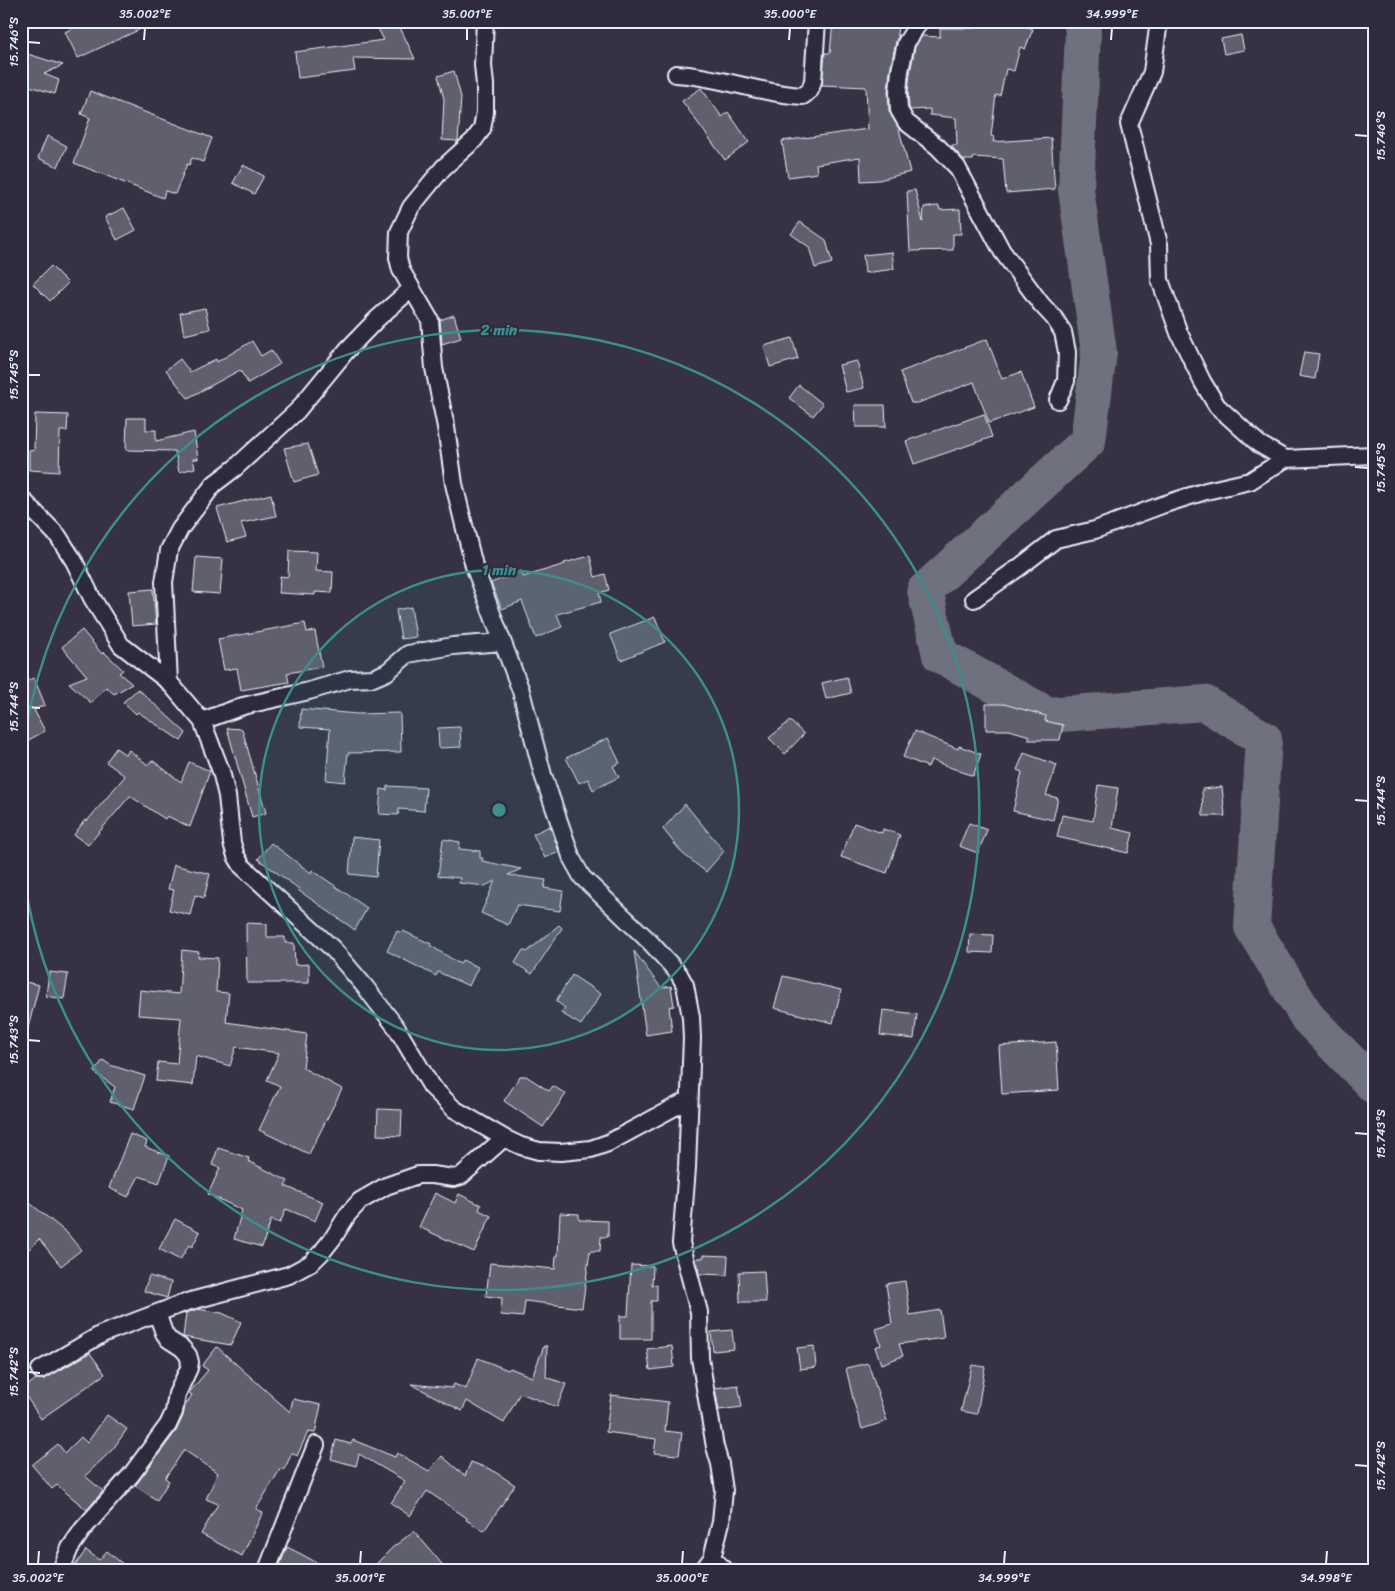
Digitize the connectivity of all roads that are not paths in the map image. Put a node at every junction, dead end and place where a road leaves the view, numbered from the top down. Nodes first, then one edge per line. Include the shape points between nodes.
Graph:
1 (485, 21) edge
2 (817, 21) edge
3 (920, 21) edge
4 (1159, 21) edge
5 (676, 74) dead end
6 (411, 289) junction
7 (1058, 400) dead end
8 (1374, 455) edge
9 (1284, 459) junction
10 (21, 498) edge
11 (974, 599) dead end
12 (502, 642) junction
13 (169, 682) junction
14 (202, 721) junction
15 (688, 1100) junction
16 (504, 1138) junction
17 (156, 1313) junction
18 (40, 1370) dead end
19 (316, 1445) dead end
20 (708, 1564) edge
21 (61, 1570) edge
22 (267, 1570) edge
23 (725, 1570) edge

1 - 6 street via 482,65 485,112 482,129 418,197 399,232 400,270
2 - 5 street via 813,81 803,96 790,96 697,75
3 - 7 street via 906,43 900,71 899,110 906,122 957,167 1002,251 1063,332 1066,381
4 - 9 street via 1152,72 1129,124 1159,244 1160,280 1179,333 1217,406 1259,444
6 - 12 street via 430,320 434,368 454,484 474,566
6 - 13 street via 347,350 297,411 214,484 180,529 169,550 164,582
8 - 9 street
9 - 11 street via 1250,481 1206,491 1095,530 1056,539
10 - 13 street via 58,536 121,645
12 - 14 street via 408,654 387,672 373,678 350,679 243,706
12 - 15 street via 521,691 543,776 572,859 582,877 650,942 685,985 692,1038
13 - 14 street
14 - 16 street via 221,771 232,843 242,866 338,955 396,1027 431,1086 454,1109
15 - 16 street via 591,1149 539,1151
15 - 20 street via 681,1243 699,1312 700,1358 724,1490 720,1522
16 - 17 street via 461,1176 432,1174 406,1178 360,1201 322,1252 311,1263 289,1275
17 - 18 street via 102,1334
17 - 21 street via 168,1339 182,1348 190,1362 177,1394 174,1412 131,1475 83,1529
19 - 22 street
20 - 23 street

